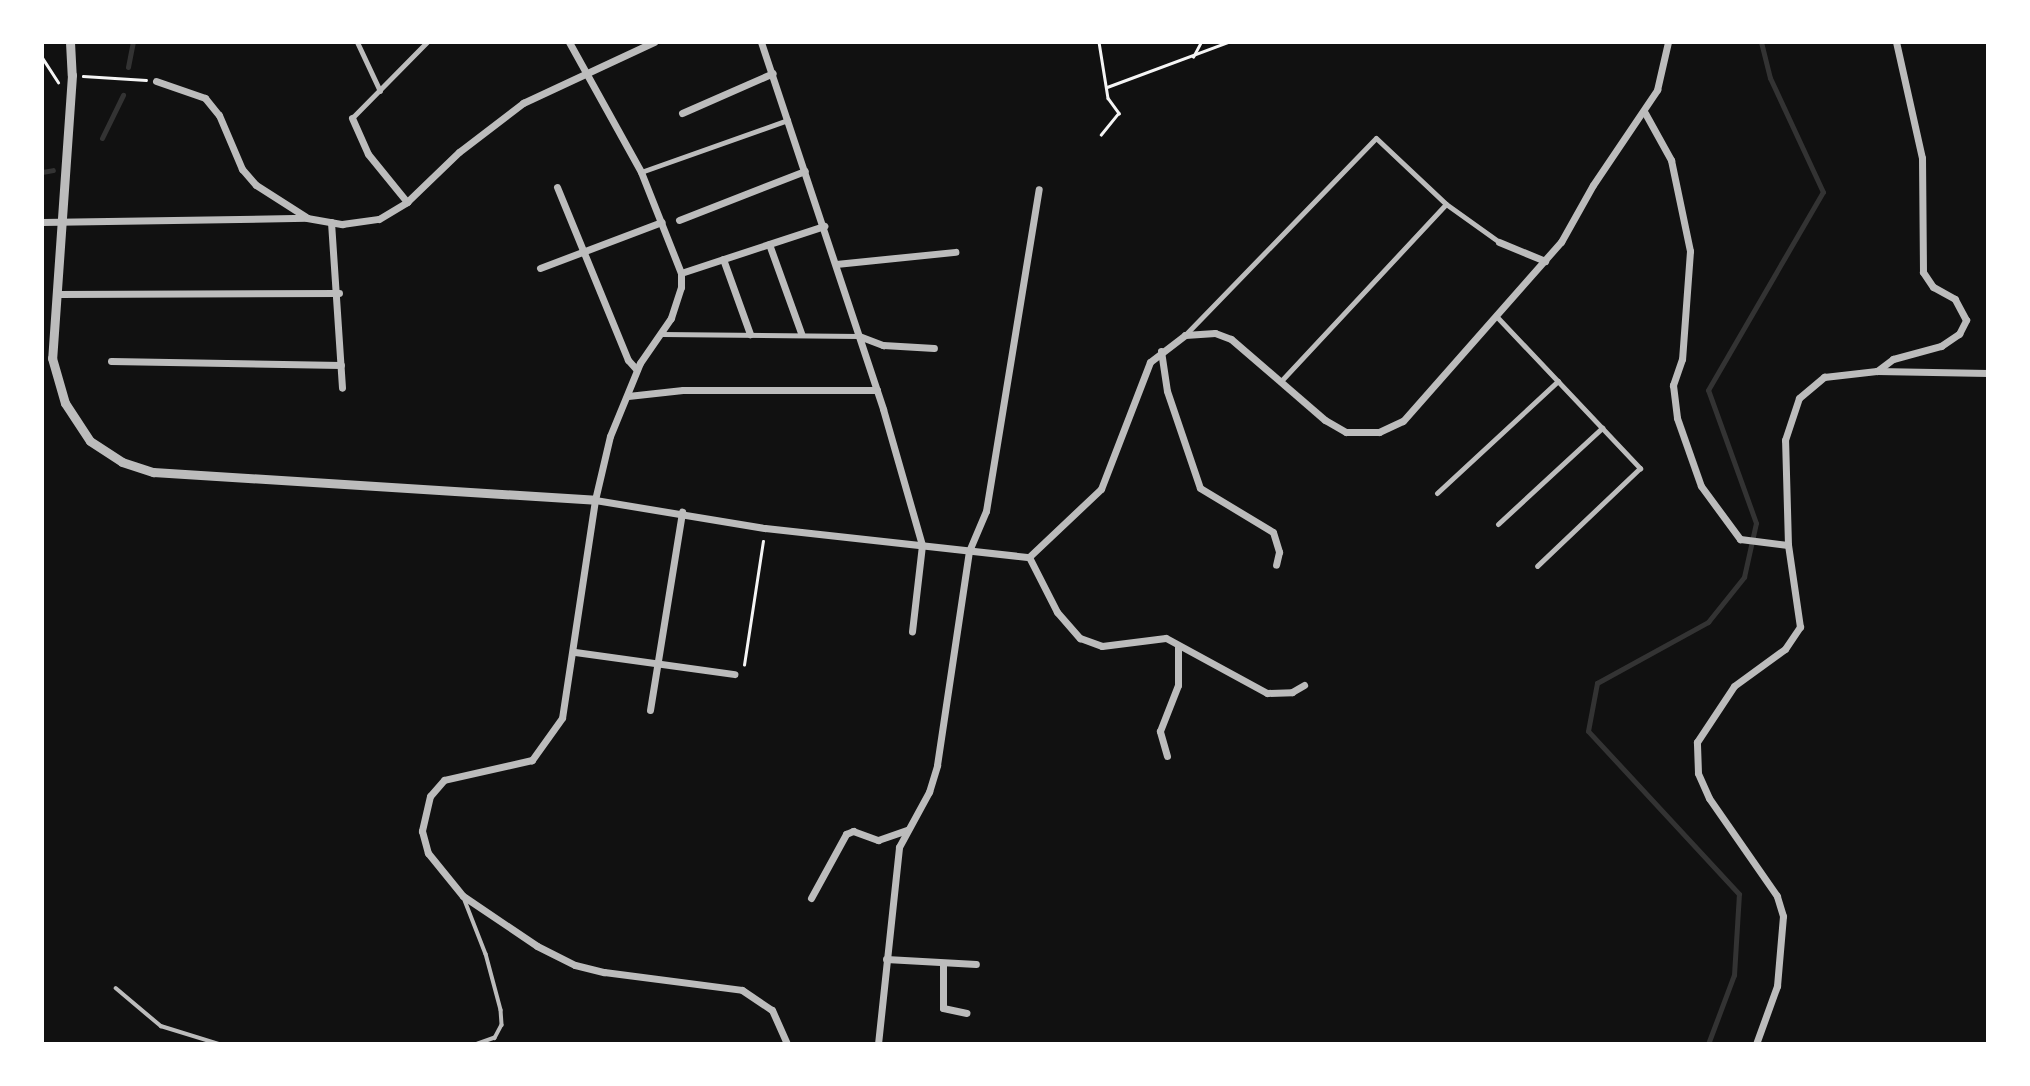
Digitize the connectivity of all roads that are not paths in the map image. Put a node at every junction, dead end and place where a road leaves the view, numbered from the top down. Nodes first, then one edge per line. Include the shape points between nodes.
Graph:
1 (70, 42) edge
2 (357, 42) edge
3 (427, 42) edge
4 (569, 42) edge
5 (654, 42) edge
6 (761, 42) edge
7 (1668, 42) edge
8 (1896, 42) edge
9 (773, 73) junction
10 (586, 74) junction
11 (156, 81) road end
12 (380, 90) junction
13 (682, 113) dead end
14 (1645, 113) junction
15 (352, 118) joint
16 (788, 120) junction
17 (805, 171) junction
18 (641, 172) junction
19 (557, 187) dead end
20 (1039, 189) dead end
21 (407, 202) junction
22 (1446, 204) junction
23 (307, 218) junction
24 (679, 220) dead end
25 (42, 222) edge
26 (64, 222) junction
27 (331, 222) junction
28 (662, 222) junction
29 (824, 226) junction
30 (1499, 242) joint
31 (769, 244) junction
32 (584, 251) junction
33 (955, 253) dead end
34 (723, 260) junction
35 (1545, 261) junction
36 (836, 264) junction
37 (540, 268) dead end
38 (681, 273) junction
39 (339, 293) junction
40 (58, 294) junction
41 (1498, 318) junction
42 (801, 333) junction
43 (662, 334) junction
44 (750, 334) junction
45 (1185, 335) junction
46 (859, 336) junction
47 (934, 348) dead end
48 (1161, 351) junction
49 (111, 361) dead end
50 (341, 365) junction
51 (637, 370) junction
52 (1877, 372) junction
53 (1988, 373) edge
54 (1281, 381) junction
55 (1558, 381) junction
56 (342, 388) dead end
57 (877, 390) junction
58 (628, 396) junction
59 (1602, 428) junction
60 (1437, 493) dead end
61 (595, 500) junction
62 (682, 512) junction
63 (1498, 524) dead end
64 (922, 545) junction
65 (1787, 545) junction
66 (969, 551) junction
67 (1029, 557) junction
68 (1276, 565) dead end
69 (1537, 566) dead end
70 (912, 631) dead end
71 (1178, 647) junction
72 (575, 652) junction
73 (657, 665) junction
74 (734, 674) road end
75 (1304, 685) dead end
76 (650, 710) dead end
77 (1167, 755) dead end
78 (907, 830) junction
79 (463, 896) junction
80 (811, 898) dead end
81 (886, 959) junction
82 (943, 964) junction
83 (976, 964) dead end
84 (116, 988) dead end
85 (967, 1013) dead end
86 (219, 1044) edge
87 (478, 1044) edge
88 (788, 1044) edge
89 (878, 1044) edge
90 (1756, 1044) edge

1 - 26 street
2 - 12 street
3 - 12 street
4 - 10 street
5 - 10 street
6 - 9 street
7 - 14 street via 1664,71
8 - 52 street via 1922,158 1923,272 1933,287 1955,299 1966,320 1959,334 1941,346 1893,359
9 - 13 street
9 - 16 street
10 - 18 street
10 - 21 street via 523,103 490,126
11 - 23 street via 205,98 219,116 242,169 256,185
12 - 15 street
14 - 35 street
14 - 65 street via 1671,160 1690,251 1682,359 1672,385 1677,418 1701,486 1740,539
15 - 21 street via 368,154
16 - 17 street
16 - 18 street
17 - 24 street
17 - 29 street
18 - 28 street
19 - 32 street
20 - 66 street via 986,510
21 - 27 street via 379,219
22 - 30 street
22 - 45 street via 1376,138
22 - 54 street
23 - 26 street
23 - 27 street
25 - 26 street
26 - 40 street
27 - 39 street
28 - 32 street
28 - 38 street
29 - 31 street
29 - 36 street
30 - 35 street
31 - 34 street
31 - 42 street
32 - 37 street
32 - 51 street via 628,360
33 - 36 street
34 - 38 street
34 - 44 street
35 - 41 street
36 - 46 street
38 - 43 street via 677,302
39 - 40 street
39 - 50 street
40 - 61 street via 52,358 65,403 90,442 122,462 153,472
41 - 54 street via 1403,421 1379,432 1346,432
41 - 55 street
42 - 44 street
42 - 46 street
43 - 44 street
43 - 51 street
45 - 48 street
45 - 54 street via 1215,333 1231,339
46 - 47 street via 883,345
46 - 57 street
48 - 67 street via 1150,362 1101,489 1068,526
48 - 68 street via 1167,391 1200,488 1273,532 1279,552
49 - 50 street
50 - 56 street
51 - 58 street
52 - 53 street
52 - 65 street via 1824,377 1799,398 1785,440
55 - 59 street
55 - 60 street
57 - 58 street via 683,390
57 - 64 street
58 - 61 street via 610,436
59 - 63 street
59 - 69 street via 1640,467
61 - 62 street
61 - 72 street
62 - 64 street via 765,527
62 - 73 street
64 - 66 street
64 - 70 street
65 - 90 street via 1800,628 1785,649 1734,686 1697,742 1698,774 1709,798 1777,896 1783,916 1777,986
66 - 67 street
66 - 78 street via 937,765 929,792
67 - 71 street via 1057,612 1080,638 1102,646 1166,638
71 - 75 street via 1267,693 1292,692
71 - 77 street via 1178,685 1160,731
72 - 73 street
72 - 79 street via 562,718 540,753 532,760 444,780 430,796 422,831 428,853
73 - 74 street
73 - 76 street
78 - 80 street via 878,840 853,831 846,834
78 - 81 street via 899,847
79 - 87 lane via 501,1010 502,1025 495,1038
79 - 88 street via 537,946 575,965 742,990 772,1010
81 - 82 street
81 - 89 street
82 - 83 street
82 - 85 street via 943,1008
84 - 86 lane via 161,1026

